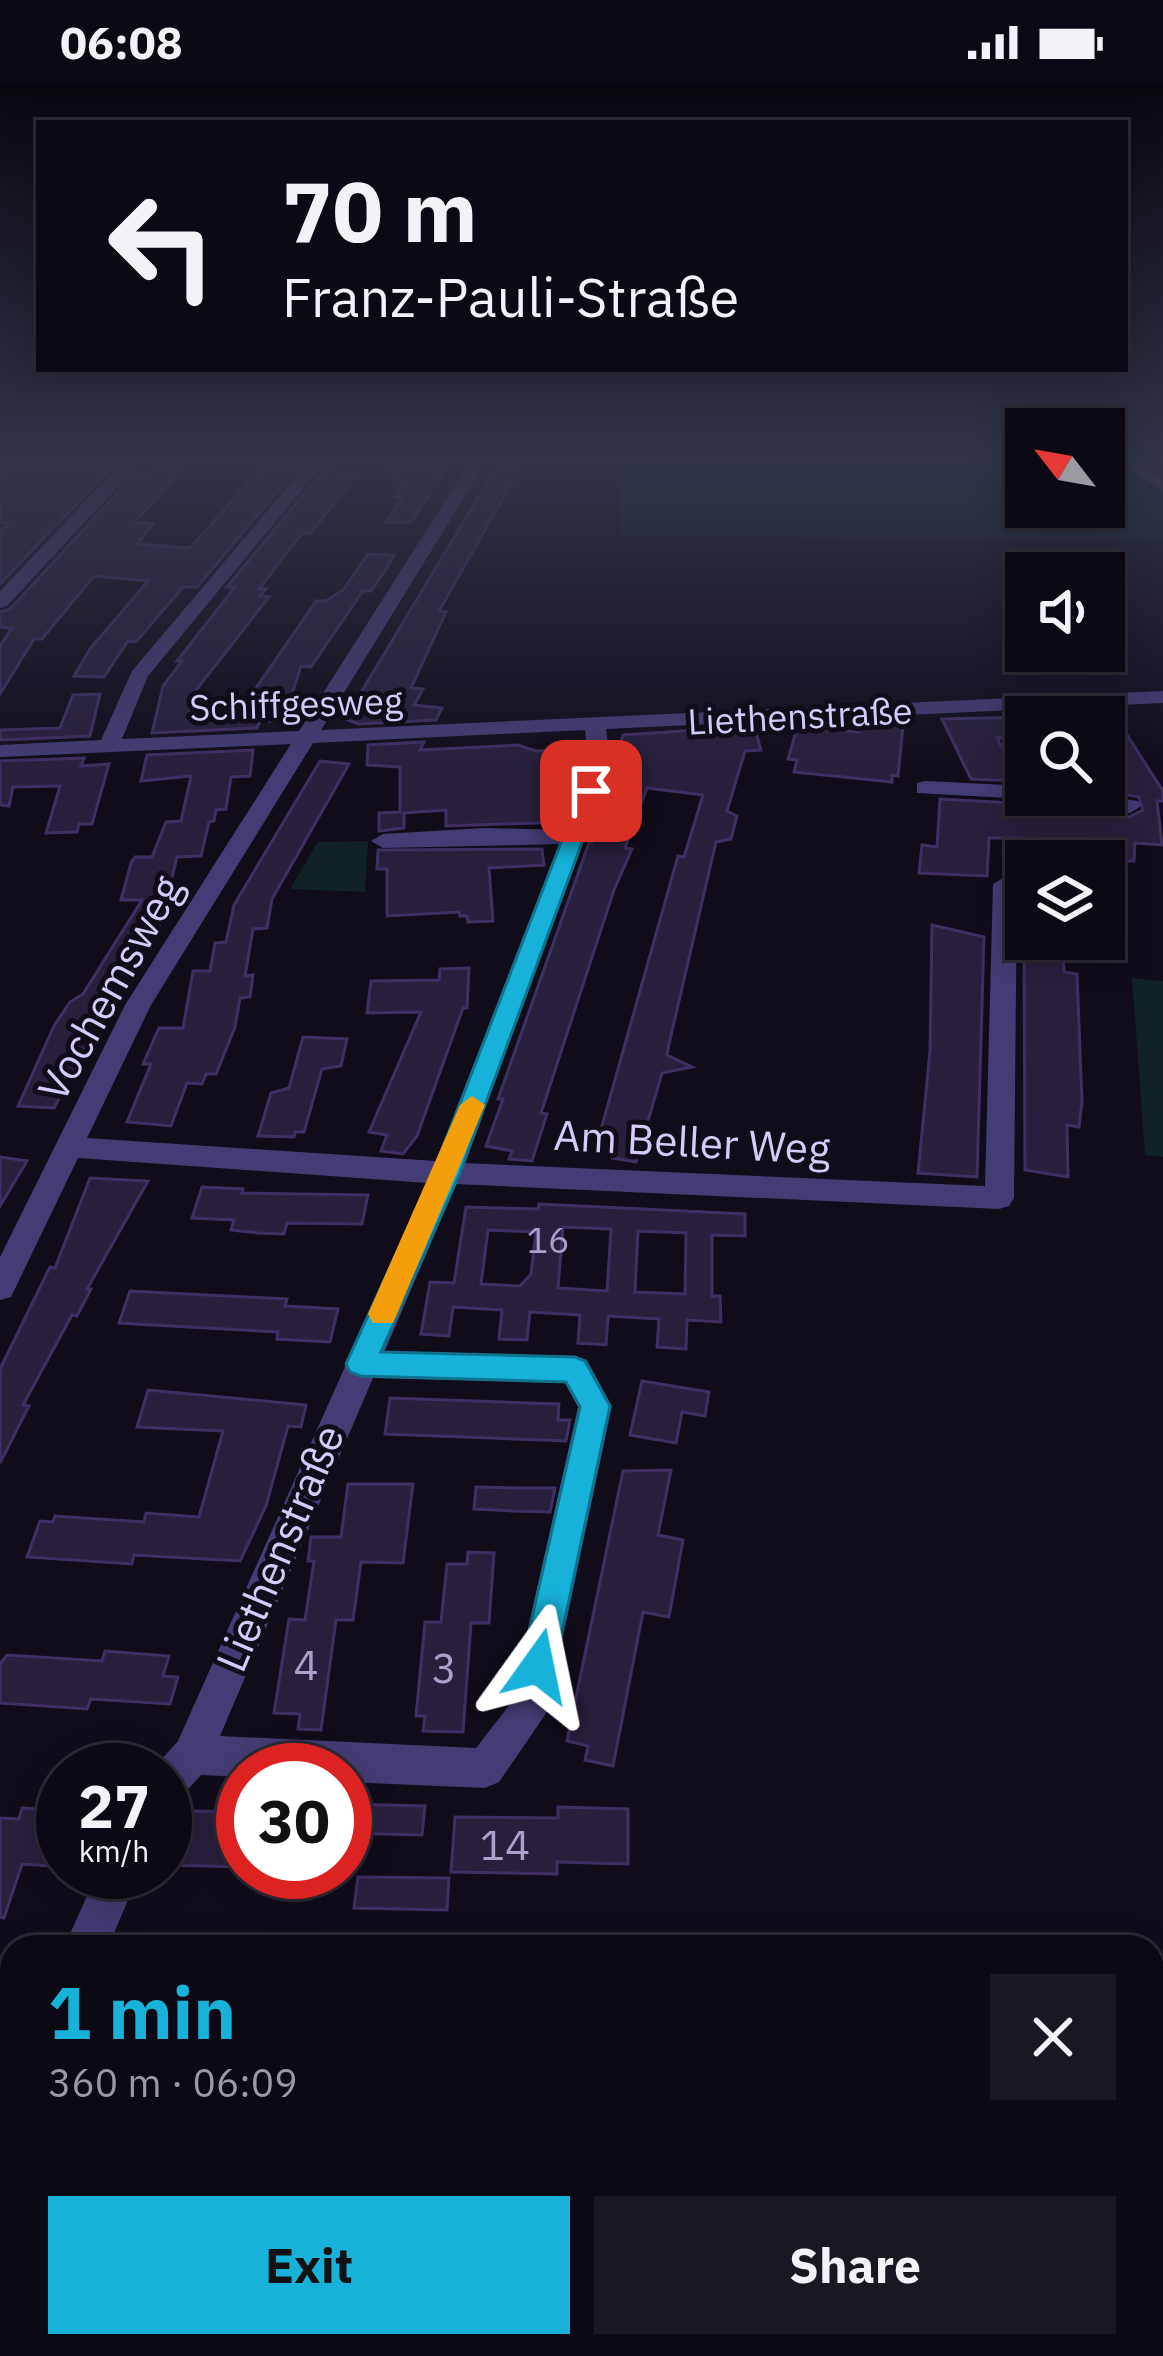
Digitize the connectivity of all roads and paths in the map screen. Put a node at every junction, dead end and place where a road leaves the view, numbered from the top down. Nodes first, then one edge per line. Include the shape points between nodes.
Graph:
1 (37, 563) edge
2 (233, 563) edge
3 (414, 563) edge
4 (0, 602) edge
5 (1163, 697) edge
6 (1125, 701) edge
7 (1005, 712) edge
8 (595, 727) junction
9 (304, 735) junction
10 (109, 745) junction
11 (0, 751) edge
12 (925, 788) dead end
13 (1005, 793) edge
14 (1125, 805) edge
15 (1130, 806) dead end
16 (574, 837) junction
17 (383, 841) dead end
18 (1005, 884) dead end
19 (68, 1147) junction
20 (446, 1173) junction
21 (0, 1288) edge
22 (361, 1364) junction
23 (192, 1755) joint
24 (107, 1899) edge
25 (91, 1935) edge

1 - 4 street
2 - 10 street via 139,675
3 - 9 street, Vochemsweg
5 - 6 street, Liethenstraße
7 - 8 street, Liethenstraße
8 - 9 street, Schiffgesweg
8 - 16 street, Liethenstraße via 599,768
9 - 10 street, Schiffgesweg
9 - 19 street, Vochemsweg via 138,1005
10 - 11 street, Schiffgesweg
12 - 13 street, Liethenstraße
14 - 15 street, Liethenstraße
16 - 17 street
16 - 20 street, Liethenstraße
18 - 20 street, Am Beller Weg via 999,1198
19 - 20 street, Am Beller Weg
19 - 21 street, Vochemsweg
20 - 22 street, Liethenstraße
22 - 23 street, Liethenstraße
22 - 23 street via 575,1370 595,1406 528,1712 485,1768
24 - 25 street

